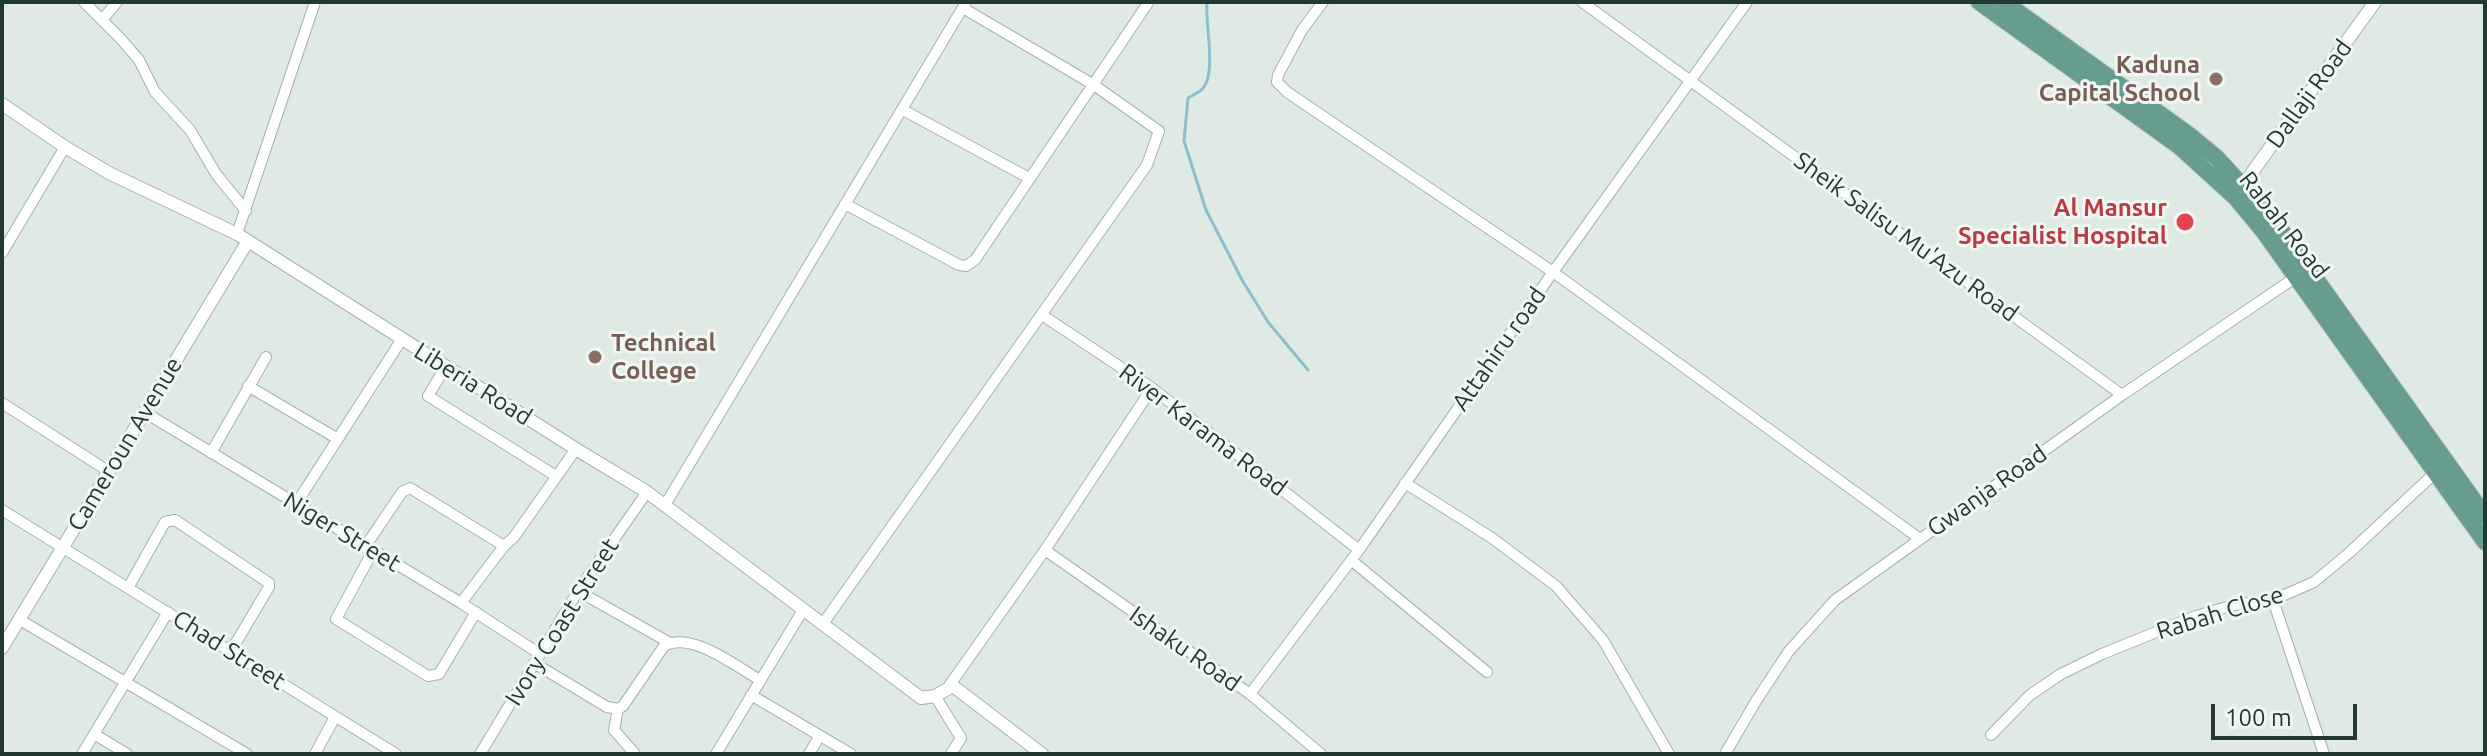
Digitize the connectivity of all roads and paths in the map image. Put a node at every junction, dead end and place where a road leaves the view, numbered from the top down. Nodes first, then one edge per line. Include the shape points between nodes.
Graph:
1 (84, 2) edge
2 (117, 2) edge
3 (315, 2) edge
4 (1323, 2) edge
5 (1582, 2) edge
6 (1747, 2) edge
7 (1979, 2) edge
8 (2004, 2) edge
9 (2375, 2) edge
10 (1148, 3) edge
11 (965, 5) edge
12 (102, 20) junction
13 (1690, 79) junction
14 (1094, 85) junction
15 (2, 104) edge
16 (903, 110) junction
17 (65, 147) junction
18 (1029, 178) junction
19 (2243, 185) junction
20 (845, 204) junction
21 (246, 211) junction
22 (243, 237) junction
23 (2, 253) edge
24 (1553, 272) junction
25 (2296, 277) junction
26 (1042, 315) junction
27 (402, 339) junction
28 (266, 357) dead end
29 (446, 366) junction
30 (248, 386) junction
31 (1152, 388) junction
32 (2122, 395) junction
33 (2, 403) edge
34 (144, 412) junction
35 (338, 439) junction
36 (576, 449) junction
37 (211, 453) junction
38 (108, 471) junction
39 (2436, 472) junction
40 (556, 476) junction
41 (1405, 483) junction
42 (647, 492) junction
43 (296, 504) junction
44 (665, 505) junction
45 (2, 510) edge
46 (2485, 516) edge
47 (1920, 539) junction
48 (2485, 542) edge
49 (504, 546) junction
50 (62, 547) junction
51 (369, 549) junction
52 (1045, 550) junction
53 (1359, 550) junction
54 (1351, 560) junction
55 (128, 588) junction
56 (578, 591) junction
57 (2273, 600) junction
58 (461, 603) junction
59 (803, 610) junction
60 (168, 612) junction
61 (476, 612) junction
62 (20, 620) junction
63 (822, 625) junction
64 (670, 643) junction
65 (2, 648) edge
66 (231, 651) junction
67 (537, 659) junction
68 (1487, 672) dead end
69 (760, 680) junction
70 (125, 683) junction
71 (949, 686) junction
72 (1250, 694) junction
73 (751, 695) junction
74 (928, 697) junction
75 (618, 709) junction
76 (335, 717) junction
77 (94, 734) junction
78 (1991, 735) dead end
79 (819, 737) junction
80 (229, 743) junction
81 (1037, 753) edge
82 (82, 754) edge
83 (127, 754) edge
84 (222, 754) edge
85 (247, 754) edge
86 (315, 754) edge
87 (396, 754) edge
88 (480, 754) edge
89 (635, 754) edge
90 (716, 754) edge
91 (809, 754) edge
92 (851, 754) edge
93 (951, 754) edge
94 (1321, 754) edge
95 (1669, 754) edge
96 (1725, 754) edge
97 (2324, 754) edge

1 - 12 street
2 - 12 street
3 - 21 street
4 - 24 street via 1302,30 1277,82
5 - 13 street, Sheik Salisu Mu'Azu Road
6 - 13 street, Attahiru road
7 - 25 main road, Rabah Road via 2208,170
8 - 19 main road, Rabah Road via 2188,134
9 - 19 street, Dallaji Road
10 - 14 street
11 - 14 street
11 - 16 street
12 - 21 street via 139,60 155,92 190,130
13 - 24 street, Attahiru road
13 - 32 street, Sheik Salisu Mu'Azu Road
14 - 18 street
14 - 26 street via 1159,131 1147,165
15 - 17 street, Liberia Road
16 - 18 street
16 - 20 street
17 - 22 street, Liberia Road
17 - 23 street
18 - 20 street via 966,266
19 - 46 main road, Rabah Road via 2273,219
20 - 44 street
21 - 22 street
22 - 27 street, Liberia Road
22 - 34 street, Cameroun Avenue
24 - 41 street, Attahiru road
24 - 47 street
25 - 32 street, Gwanja Road
25 - 39 main road, Rabah Road
26 - 31 street, River Karama Road
26 - 63 street
27 - 29 street, Liberia Road
27 - 35 street
28 - 30 street
29 - 36 street, Liberia Road
29 - 40 street via 428,396
30 - 35 street
30 - 37 street
31 - 52 street
31 - 53 street, River Karama Road
32 - 47 street, Gwanja Road
33 - 38 street
34 - 37 street, Niger Street
34 - 38 street, Cameroun Avenue
35 - 43 street
36 - 40 street
36 - 42 street, Liberia Road
37 - 43 street, Niger Street
38 - 50 street, Cameroun Avenue
39 - 48 main road, Rabah Road
39 - 57 street, Rabah Close via 2314,582
40 - 49 street
41 - 53 street, Attahiru road
41 - 95 street via 1556,586 1603,640
42 - 44 street, Liberia Road
42 - 56 street, Ivory Coast Street
43 - 51 street, Niger Street
44 - 59 street, Liberia Road
45 - 50 street, Chad Street
47 - 96 street, Gwanja Road via 1835,600 1789,651
49 - 51 street via 410,488 402,492
49 - 58 street
50 - 55 street, Chad Street
50 - 62 street, Cameroun Avenue
51 - 58 street, Niger Street
51 - 61 street via 336,619 428,676 439,674
52 - 71 street
52 - 72 street, Ishaku Road
53 - 54 street, Attahiru road
54 - 68 street
54 - 72 street, Attahiru road
55 - 60 street, Chad Street
55 - 66 street via 165,522 175,520 269,583
56 - 64 street
56 - 67 street, Ivory Coast Street
57 - 78 street, Rabah Close via 2196,616 2102,654 2030,695
57 - 97 street
58 - 61 street, Niger Street
59 - 63 street, Liberia Road
59 - 69 street
60 - 66 street, Chad Street
60 - 70 street
61 - 67 street, Niger Street
62 - 65 street, Cameroun Avenue
62 - 70 street
63 - 74 street, Liberia Road
64 - 69 street via 700,646
64 - 75 street
66 - 76 street, Chad Street
67 - 75 street, Niger Street via 607,707
67 - 88 street, Ivory Coast Street
69 - 73 street
70 - 77 street
70 - 80 street
71 - 74 street
71 - 81 street
72 - 94 street, Ishaku Road
73 - 79 street
73 - 90 street
74 - 93 street via 961,738
75 - 89 street via 614,730
76 - 86 street
76 - 87 street, Chad Street
77 - 82 street
77 - 83 street
79 - 91 street
79 - 92 street
80 - 84 street
80 - 85 street

